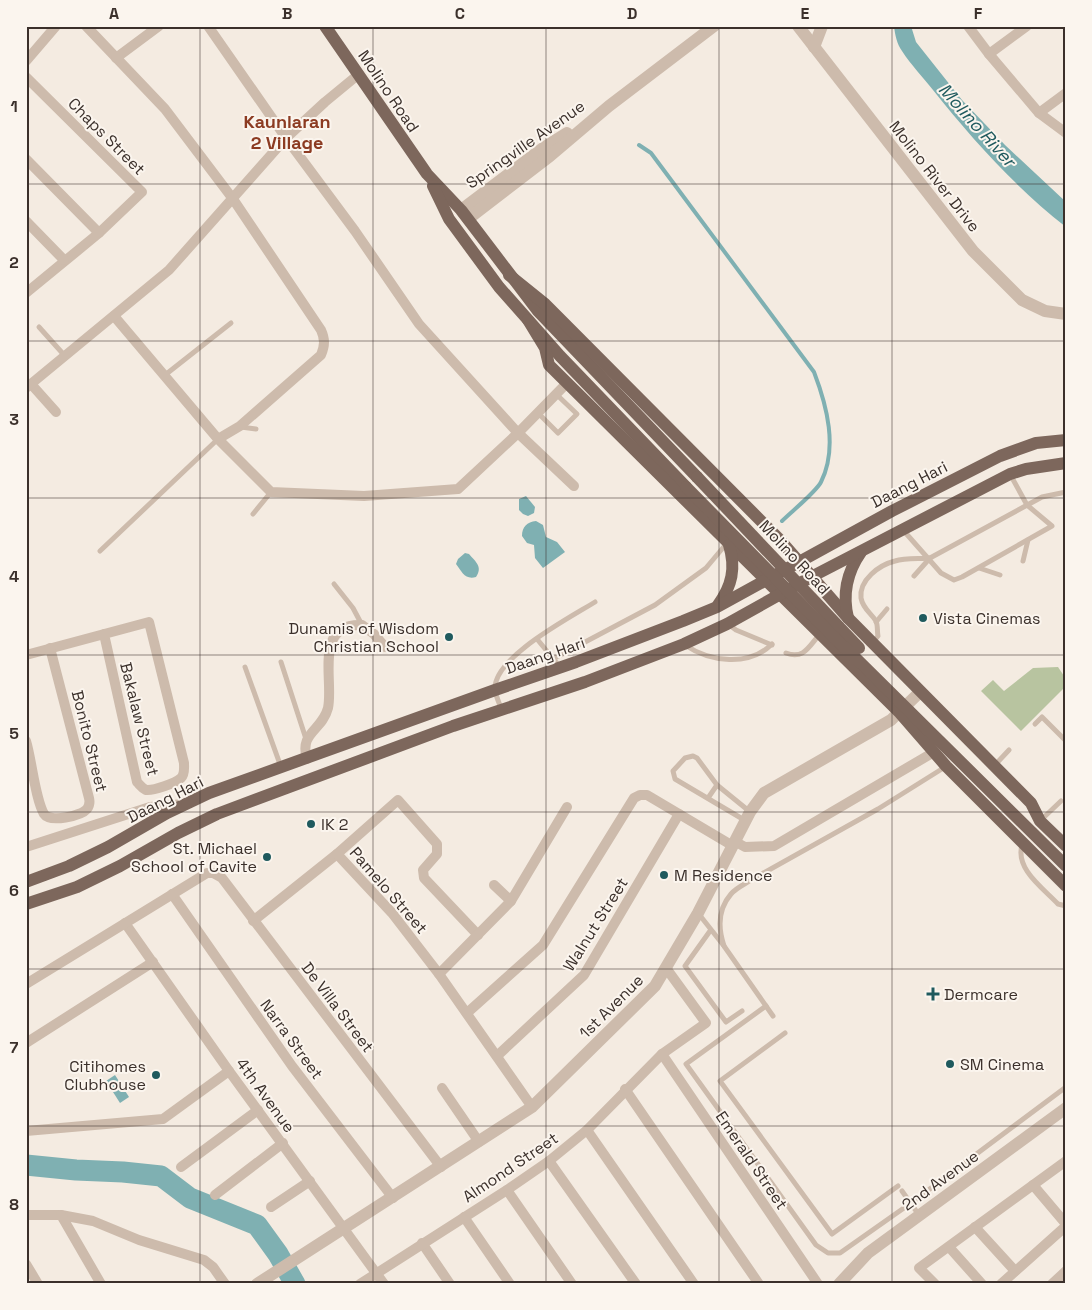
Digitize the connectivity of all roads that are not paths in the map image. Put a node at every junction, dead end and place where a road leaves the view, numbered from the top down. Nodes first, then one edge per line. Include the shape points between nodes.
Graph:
1 (56, 26) edge
2 (86, 26) edge
3 (159, 26) edge
4 (208, 26) edge
5 (325, 26) edge
6 (714, 26) edge
7 (798, 26) edge
8 (822, 26) edge
9 (968, 26) edge
10 (1026, 26) edge
11 (814, 47) junction
12 (989, 54) junction
13 (116, 58) junction
14 (26, 61) edge
15 (359, 74) junction
16 (26, 77) edge
17 (1066, 93) edge
18 (1039, 113) junction
19 (1066, 133) edge
20 (286, 138) junction
21 (26, 159) edge
22 (427, 174) junction
23 (233, 199) junction
24 (464, 215) junction
25 (26, 221) edge
26 (99, 233) junction
27 (64, 260) junction
28 (509, 275) junction
29 (28, 288) edge
30 (1066, 314) edge
31 (114, 316) junction
32 (528, 320) junction
33 (231, 323) dead end
34 (38, 327) dead end
35 (65, 356) junction
36 (164, 376) junction
37 (567, 383) junction
38 (28, 386) edge
39 (556, 394) junction
40 (56, 412) dead end
41 (537, 413) junction
42 (240, 426) junction
43 (256, 429) dead end
44 (518, 433) junction
45 (218, 438) junction
46 (1066, 440) edge
47 (1066, 464) edge
48 (1010, 474) junction
49 (574, 486) dead end
50 (270, 492) junction
51 (1066, 492) edge
52 (1027, 505) junction
53 (253, 514) dead end
54 (902, 530) junction
55 (1028, 540) junction
56 (730, 546) junction
57 (100, 551) dead end
58 (861, 552) junction
59 (930, 558) junction
60 (1023, 561) dead end
61 (798, 562) junction
62 (979, 568) junction
63 (1000, 575) dead end
64 (914, 576) dead end
65 (811, 577) junction
66 (765, 580) junction
67 (334, 584) dead end
68 (780, 595) junction
69 (595, 602) dead end
70 (717, 607) junction
71 (887, 609) dead end
72 (848, 618) junction
73 (876, 622) junction
74 (728, 624) junction
75 (362, 625) junction
76 (104, 634) junction
77 (820, 634) junction
78 (537, 639) junction
79 (684, 644) junction
80 (872, 644) junction
81 (385, 647) dead end
82 (50, 648) junction
83 (615, 648) junction
84 (786, 653) dead end
85 (26, 654) edge
86 (281, 662) dead end
87 (576, 662) junction
88 (557, 663) junction
89 (245, 667) dead end
90 (621, 668) junction
91 (584, 682) junction
92 (495, 690) junction
93 (920, 692) junction
94 (447, 708) junction
95 (502, 710) junction
96 (900, 713) junction
97 (1036, 724) dead end
98 (453, 726) junction
99 (306, 740) junction
100 (1066, 740) edge
101 (26, 741) edge
102 (346, 744) junction
103 (1009, 750) dead end
104 (934, 752) junction
105 (307, 758) junction
106 (29, 759) edge
107 (352, 764) junction
108 (946, 766) junction
109 (994, 766) junction
110 (281, 768) junction
111 (717, 785) junction
112 (708, 798) junction
113 (1061, 801) dead end
114 (186, 804) junction
115 (567, 807) dead end
116 (679, 814) junction
117 (748, 817) junction
118 (1040, 821) junction
119 (199, 823) junction
120 (1023, 843) junction
121 (735, 844) junction
122 (1066, 846) edge
123 (26, 847) edge
124 (337, 854) junction
125 (1066, 854) edge
126 (1066, 866) edge
127 (26, 882) edge
128 (494, 885) dead end
129 (1066, 886) edge
130 (172, 894) junction
131 (511, 901) junction
132 (26, 904) edge
133 (1066, 906) edge
134 (698, 913) junction
135 (254, 921) junction
136 (125, 923) junction
137 (710, 931) junction
138 (478, 935) junction
139 (724, 946) junction
140 (154, 962) junction
141 (666, 968) junction
142 (439, 974) junction
143 (26, 984) edge
144 (766, 1006) junction
145 (742, 1011) dead end
146 (467, 1013) junction
147 (773, 1016) dead end
148 (786, 1033) dead end
149 (26, 1043) edge
150 (662, 1054) junction
151 (497, 1056) junction
152 (229, 1071) junction
153 (1066, 1087) edge
154 (442, 1088) dead end
155 (625, 1089) junction
156 (532, 1107) junction
157 (1066, 1108) edge
158 (258, 1110) junction
159 (587, 1130) junction
160 (26, 1131) edge
161 (479, 1142) junction
162 (283, 1143) junction
163 (1066, 1161) edge
164 (549, 1162) junction
165 (181, 1166) dead end
166 (441, 1167) junction
167 (310, 1181) junction
168 (1033, 1185) junction
169 (507, 1190) junction
170 (215, 1195) dead end
171 (393, 1198) junction
172 (911, 1203) junction
173 (270, 1207) dead end
174 (26, 1215) edge
175 (61, 1215) junction
176 (919, 1215) junction
177 (464, 1217) junction
178 (1066, 1225) edge
179 (975, 1227) junction
180 (344, 1229) junction
181 (422, 1243) junction
182 (949, 1247) junction
183 (26, 1264) edge
184 (1015, 1271) junction
185 (1066, 1271) edge
186 (376, 1273) junction
187 (38, 1284) edge
188 (101, 1284) edge
189 (225, 1284) edge
190 (257, 1284) edge
191 (360, 1284) edge
192 (384, 1284) edge
193 (450, 1284) edge
194 (510, 1284) edge
195 (572, 1284) edge
196 (636, 1284) edge
197 (694, 1284) edge
198 (759, 1284) edge
199 (818, 1284) edge
200 (839, 1284) edge
201 (935, 1284) edge
202 (982, 1284) edge
203 (1001, 1284) edge
204 (1052, 1284) edge

1 - 14 street
2 - 13 street
3 - 13 street
4 - 20 street
5 - 15 main road, Molino Road
6 - 24 street, Springville Avenue via 609,106 550,156
7 - 11 street, Molino River Drive
8 - 11 street
9 - 12 street
10 - 12 street
11 - 30 street, Molino River Drive via 946,219 990,270 1022,300 1045,311
12 - 18 street
13 - 23 street via 166,109
15 - 20 street
15 - 22 main road, Molino Road
16 - 26 street, Chaps Street via 142,192
17 - 18 street
18 - 19 street
20 - 23 street
20 - 44 street via 356,231 419,324
21 - 26 street
22 - 24 main road, Molino Road
22 - 32 main road, Molino Road via 448,219
23 - 31 street via 169,270
23 - 42 street via 324,337 320,355
24 - 28 main road, Molino Road
25 - 27 street
26 - 27 street, Chaps Street
27 - 29 street, Chaps Street
28 - 61 main road, Molino Road via 545,304
28 - 125 main road, Molino Road, bridge via 538,311 858,648
31 - 35 street
31 - 36 street
32 - 37 main road, Molino Road via 545,348 550,365
32 - 126 main road, Molino Road, bridge via 803,606
33 - 36 lane
34 - 35 lane
35 - 38 street
36 - 45 street
37 - 39 street
37 - 56 main road, Molino Road
38 - 40 street
39 - 41 street
39 - 41 lane via 577,414 558,433
41 - 44 street
42 - 43 lane
42 - 45 street
44 - 49 street
44 - 50 street via 458,488 364,496
45 - 50 street
45 - 57 lane
46 - 61 main road, Daang Hari via 1036,443 1000,456
47 - 48 main road
48 - 52 lane
48 - 54 main road
50 - 53 lane
51 - 52 lane via 1042,497
52 - 55 lane via 1052,526
52 - 59 lane
54 - 58 main road
54 - 59 lane
55 - 60 lane
55 - 62 lane
56 - 66 main road, Molino Road
56 - 70 main road via 732,580
56 - 88 lane via 655,605
58 - 65 main road
58 - 72 main road via 846,582
59 - 62 lane via 941,573 954,580
59 - 64 lane
59 - 73 lane via 896,560 869,576 861,599
61 - 65 main road, Molino Road
61 - 66 main road, Daang Hari
62 - 63 lane
65 - 68 main road
65 - 72 main road, Molino Road
66 - 68 main road, Molino Road
66 - 70 main road, Daang Hari
67 - 75 lane
68 - 74 main road
68 - 77 main road, Molino Road
69 - 78 lane
70 - 83 main road, Daang Hari
71 - 73 lane
72 - 80 main road, Molino Road
73 - 80 lane via 878,636
74 - 79 main road
74 - 79 lane via 773,645 757,656 736,660 706,656
75 - 81 street
75 - 99 street via 345,627 332,644 328,656 329,702 326,714
76 - 76 street, Bakalaw Street via 149,622 184,763 182,778 175,782 151,790 137,782
76 - 82 street
77 - 84 lane via 802,653 793,656
77 - 96 main road, Molino Road
78 - 88 lane
78 - 92 lane via 506,663
79 - 90 main road
80 - 93 main road, Molino Road
82 - 85 street
82 - 106 street, Bonito Street via 90,804 83,812 49,819 34,788
83 - 87 main road, Daang Hari
83 - 90 main road
86 - 99 lane
87 - 88 main road, Daang Hari
87 - 91 main road
88 - 92 main road, Daang Hari
89 - 110 lane
90 - 91 main road
91 - 95 main road
92 - 94 main road, Daang Hari
92 - 95 lane
93 - 96 street, 1st Avenue
93 - 109 main road, Molino Road
94 - 98 main road
94 - 102 main road, Daang Hari
95 - 98 main road
96 - 104 main road, Molino Road
96 - 117 street, 1st Avenue via 764,792
97 - 100 lane via 1042,717
98 - 107 main road
99 - 105 street
101 - 106 street, Bonito Street
102 - 105 main road, Daang Hari
102 - 107 main road
103 - 109 lane
104 - 108 main road, Molino Road
104 - 121 street via 774,846
105 - 110 main road, Daang Hari
107 - 119 main road
108 - 120 main road, Molino Road
108 - 139 lane via 732,893 722,908 719,921
109 - 118 main road, Molino Road via 1031,803
110 - 114 main road, Daang Hari
111 - 112 lane
111 - 112 lane via 693,756 685,758 675,768 675,779
111 - 117 lane
112 - 117 lane
113 - 118 lane
114 - 119 main road
114 - 123 street via 150,807
114 - 127 main road, Daang Hari via 69,866
115 - 131 street
116 - 121 street
116 - 146 street via 647,795 634,798 543,945
116 - 151 street, Walnut Street via 584,976
117 - 121 street, 1st Avenue
118 - 122 main road, Molino Road
119 - 132 main road via 77,887
120 - 129 main road, Molino Road
120 - 133 lane via 1020,853 1023,868 1058,904
121 - 134 street, 1st Avenue
124 - 135 street
124 - 138 street, Pamelo Street via 398,800 436,844 438,854 423,870 424,878
124 - 142 street, Pamelo Street via 392,913
128 - 131 street
130 - 135 street, De Villa Street via 207,873 214,873 222,878
130 - 136 street
130 - 171 street, Narra Street via 292,1066
131 - 138 street
134 - 137 lane
134 - 141 street, 1st Avenue
135 - 166 street, De Villa Street
136 - 140 street, 4th Avenue
136 - 143 street
137 - 139 lane
137 - 145 lane via 685,966 726,1022
138 - 142 street
139 - 144 lane
140 - 149 street
140 - 152 street, 4th Avenue
141 - 150 street, Almond Street via 706,1023
141 - 156 street, 1st Avenue via 655,986
142 - 146 street, Pamelo Street
144 - 147 lane
144 - 172 lane via 686,1064 816,1246 828,1253 840,1253
146 - 151 street, Pamelo Street
148 - 172 lane via 720,1081 832,1234 900,1188
150 - 155 street, Almond Street
150 - 199 street, Emerald Street
151 - 156 street, Pamelo Street
152 - 158 street, 4th Avenue
152 - 160 street via 163,1119
153 - 172 lane
154 - 161 street
155 - 159 street, Almond Street
155 - 198 street
156 - 161 street, 1st Avenue
157 - 176 street, 2nd Avenue
158 - 162 street, 4th Avenue
158 - 165 street
159 - 164 street, Almond Street
159 - 197 street
161 - 166 street, 1st Avenue
162 - 167 street, 4th Avenue
162 - 170 street
163 - 168 street
164 - 169 street, Almond Street
164 - 196 street
166 - 171 street, 1st Avenue
167 - 173 street
167 - 180 street, 4th Avenue
168 - 178 street
168 - 179 street
169 - 177 street, Almond Street
169 - 195 street
171 - 180 street, 1st Avenue
172 - 176 lane
174 - 175 street
175 - 188 street
175 - 189 street via 93,1221 139,1240 204,1260
176 - 200 street, 2nd Avenue via 868,1253
177 - 181 street, Almond Street
177 - 194 street
178 - 184 street
179 - 182 street
179 - 184 street
180 - 186 street, 4th Avenue
180 - 190 street, 1st Avenue
181 - 186 street, Almond Street
181 - 193 street
182 - 201 street via 920,1268
182 - 202 street
183 - 187 street
184 - 203 street
185 - 204 street
186 - 191 street, Almond Street
186 - 192 street, 4th Avenue

